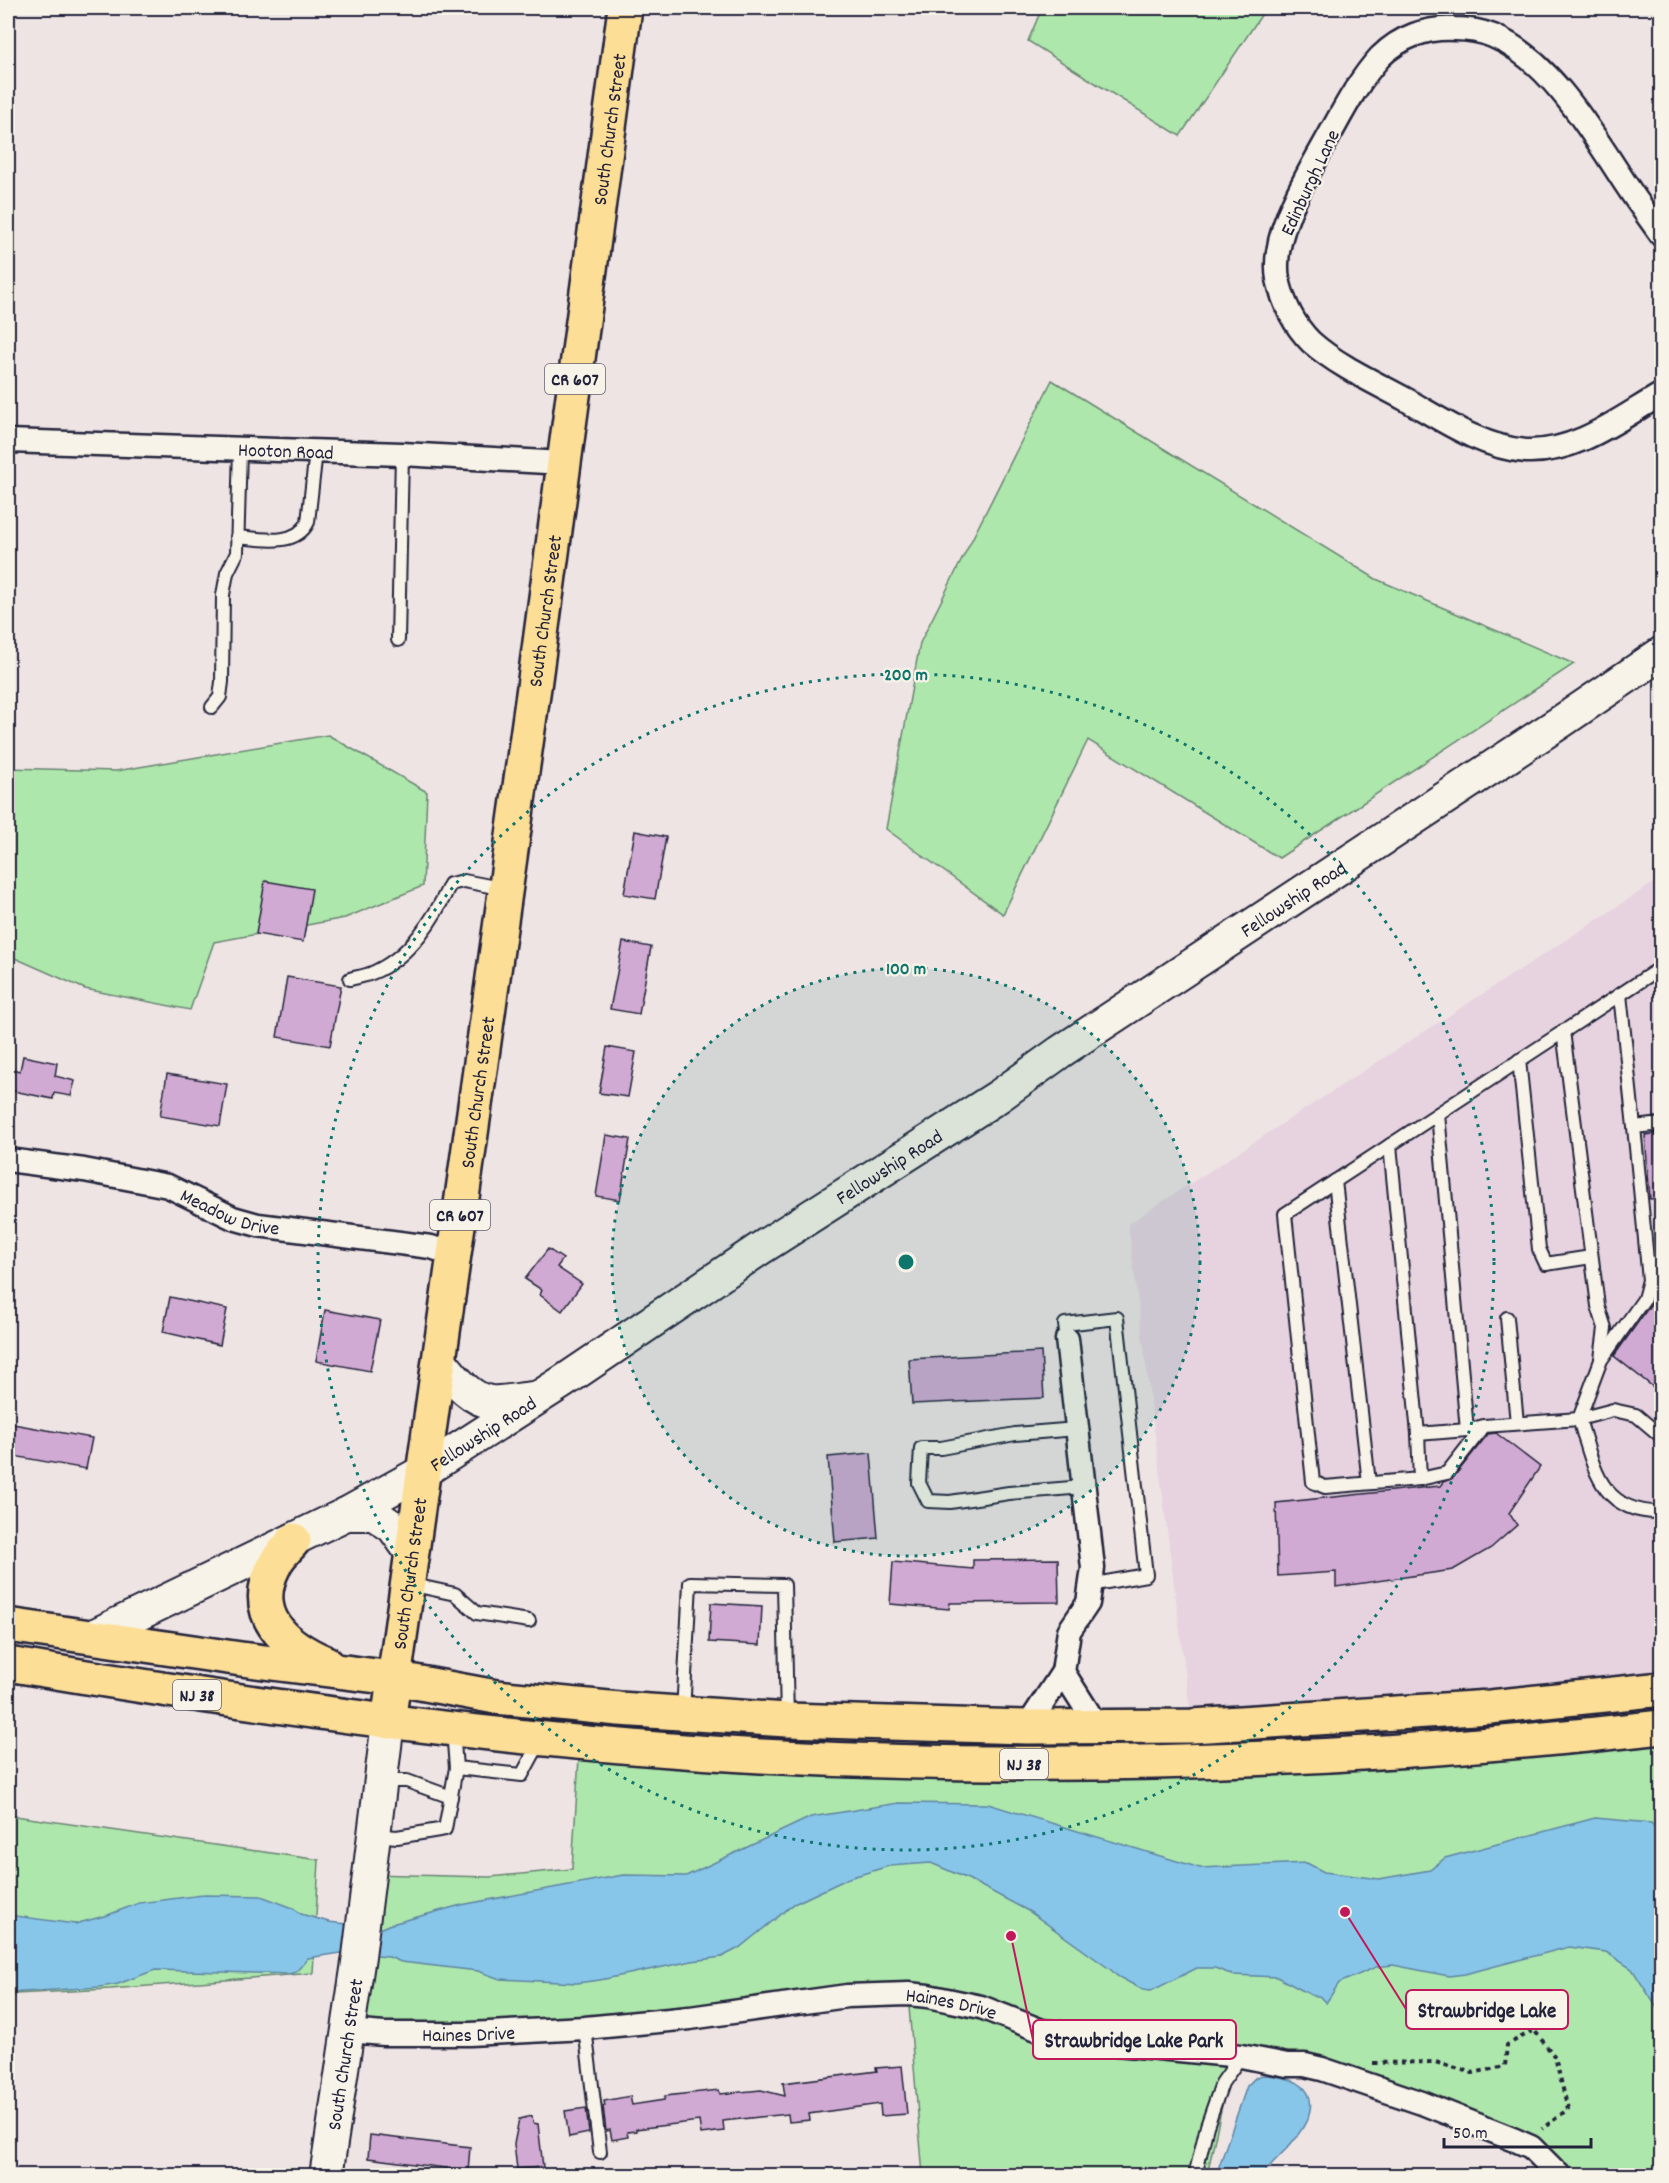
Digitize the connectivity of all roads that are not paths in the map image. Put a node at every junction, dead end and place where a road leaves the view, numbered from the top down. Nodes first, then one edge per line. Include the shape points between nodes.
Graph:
1 (625, 8) edge
2 (1662, 236) edge
3 (1662, 394) edge
4 (8, 441) edge
5 (240, 449) junction
6 (316, 452) junction
7 (402, 454) junction
8 (564, 463) junction
9 (237, 537) junction
10 (398, 640) dead end
11 (1662, 653) edge
12 (212, 707) dead end
13 (506, 890) junction
14 (1662, 967) edge
15 (350, 979) dead end
16 (1620, 994) junction
17 (1563, 1031) junction
18 (1519, 1060) junction
19 (1438, 1114) junction
20 (1662, 1124) edge
21 (1634, 1127) junction
22 (1390, 1145) junction
23 (8, 1160) edge
24 (1335, 1181) junction
25 (455, 1255) junction
26 (1591, 1257) junction
27 (1507, 1318) dead end
28 (1067, 1339) joint
29 (1601, 1360) junction
30 (440, 1361) junction
31 (538, 1398) junction
32 (1579, 1419) junction
33 (1516, 1424) junction
34 (1484, 1426) junction
35 (1077, 1429) junction
36 (1467, 1430) junction
37 (1418, 1434) junction
38 (1662, 1437) edge
39 (424, 1472) junction
40 (1420, 1479) junction
41 (1368, 1483) junction
42 (1084, 1487) junction
43 (1662, 1512) edge
44 (346, 1514) junction
45 (294, 1539) junction
46 (409, 1568) junction
47 (1090, 1585) junction
48 (529, 1621) dead end
49 (8, 1624) edge
50 (91, 1637) junction
51 (8, 1663) edge
52 (344, 1671) junction
53 (1064, 1672) junction
54 (393, 1678) junction
55 (1662, 1689) edge
56 (683, 1713) junction
57 (787, 1720) junction
58 (388, 1722) junction
59 (1097, 1726) junction
60 (1027, 1727) junction
61 (1662, 1727) edge
62 (453, 1729) junction
63 (542, 1738) junction
64 (456, 1768) junction
65 (381, 1781) junction
66 (451, 1797) junction
67 (375, 1835) junction
68 (585, 2028) junction
69 (347, 2035) junction
70 (1246, 2056) junction
71 (600, 2151) dead end
72 (326, 2175) edge
73 (1195, 2175) edge
74 (1560, 2175) edge

1 - 8 main road, South Church Street / CR 607
2 - 3 street, Edinburgh Lane via 1594,133 1535,65 1492,35 1444,28 1400,41 1365,76 1295,201 1279,251 1278,276 1284,302 1311,341 1378,385 1502,447 1527,451 1572,444
4 - 5 street, Hooton Road
5 - 6 street, Hooton Road
5 - 9 lane
6 - 7 street, Hooton Road
6 - 9 lane via 304,530 290,538
7 - 8 street, Hooton Road
7 - 10 lane
8 - 13 main road, South Church Street / CR 607
9 - 12 lane via 237,554 227,573 223,595 220,697
11 - 31 street, Fellowship Road
13 - 15 lane via 464,881 450,884 440,907 399,957 373,973
13 - 25 main road, South Church Street / CR 607
14 - 16 lane
16 - 17 lane
16 - 21 lane
17 - 18 lane
17 - 26 lane
18 - 19 lane
18 - 26 lane via 1539,1249 1545,1264
19 - 22 lane
19 - 36 lane
20 - 21 lane
21 - 29 lane via 1648,1280 1644,1299
22 - 24 lane
22 - 37 lane
23 - 25 street, Meadow Drive via 168,1186 233,1218 258,1225 432,1247
24 - 41 lane
24 - 41 lane via 1285,1214 1313,1482 1325,1486
25 - 30 main road, South Church Street / CR 607
26 - 29 lane via 1605,1328
27 - 33 lane
28 - 35 street
28 - 47 lane via 1065,1324 1117,1318 1146,1575
29 - 32 lane
30 - 31 street via 475,1396 491,1402
30 - 39 main road, South Church Street / CR 607
31 - 39 street, Fellowship Road
32 - 33 lane
32 - 38 lane via 1613,1410 1636,1414
32 - 43 lane via 1604,1488 1619,1503
33 - 34 lane
34 - 36 lane
34 - 40 lane via 1448,1473
35 - 42 street
35 - 42 lane via 921,1448 919,1483 928,1501 950,1502
36 - 37 lane
37 - 40 lane
39 - 44 street, Fellowship Road
39 - 46 main road, South Church Street / CR 607
40 - 41 lane
42 - 47 street via 1093,1568
44 - 45 street, Fellowship Road
44 - 46 street via 374,1514 393,1527
45 - 50 street, Fellowship Road
45 - 52 main road via 274,1565 266,1588 269,1616 283,1638 304,1654
46 - 48 lane via 455,1594 477,1613
46 - 54 main road, South Church Street / CR 607
47 - 53 street via 1088,1604 1069,1632
49 - 50 main road, NJ 38
50 - 51 main road
50 - 52 main road, NJ 38
51 - 58 main road, NJ 38 via 141,1687
52 - 54 main road, NJ 38
53 - 59 street
53 - 60 street
54 - 56 main road, NJ 38 via 496,1697
54 - 58 main road, South Church Street / CR 607
55 - 59 main road, NJ 38 via 1348,1717 1192,1726
56 - 57 main road, NJ 38
56 - 57 lane via 690,1583 784,1585
57 - 60 main road, NJ 38
58 - 62 main road, NJ 38
58 - 65 street, South Church Street / CR 607
59 - 60 main road, NJ 38
61 - 63 main road, NJ 38 via 1390,1752 1102,1763 960,1764 760,1756
62 - 63 main road, NJ 38
62 - 64 lane
63 - 64 lane via 522,1775
64 - 66 lane
65 - 66 lane via 407,1781
65 - 67 street, South Church Street / CR 607
66 - 67 lane via 445,1829 398,1837
67 - 69 street, South Church Street / CR 607
68 - 69 street, Haines Drive
68 - 70 street, Haines Drive via 847,1996 908,1994 981,2007 1075,2040
68 - 71 lane
69 - 72 street, South Church Street / CR 607
70 - 73 lane via 1222,2083
70 - 74 street, Haines Drive via 1322,2069 1422,2103 1531,2147

